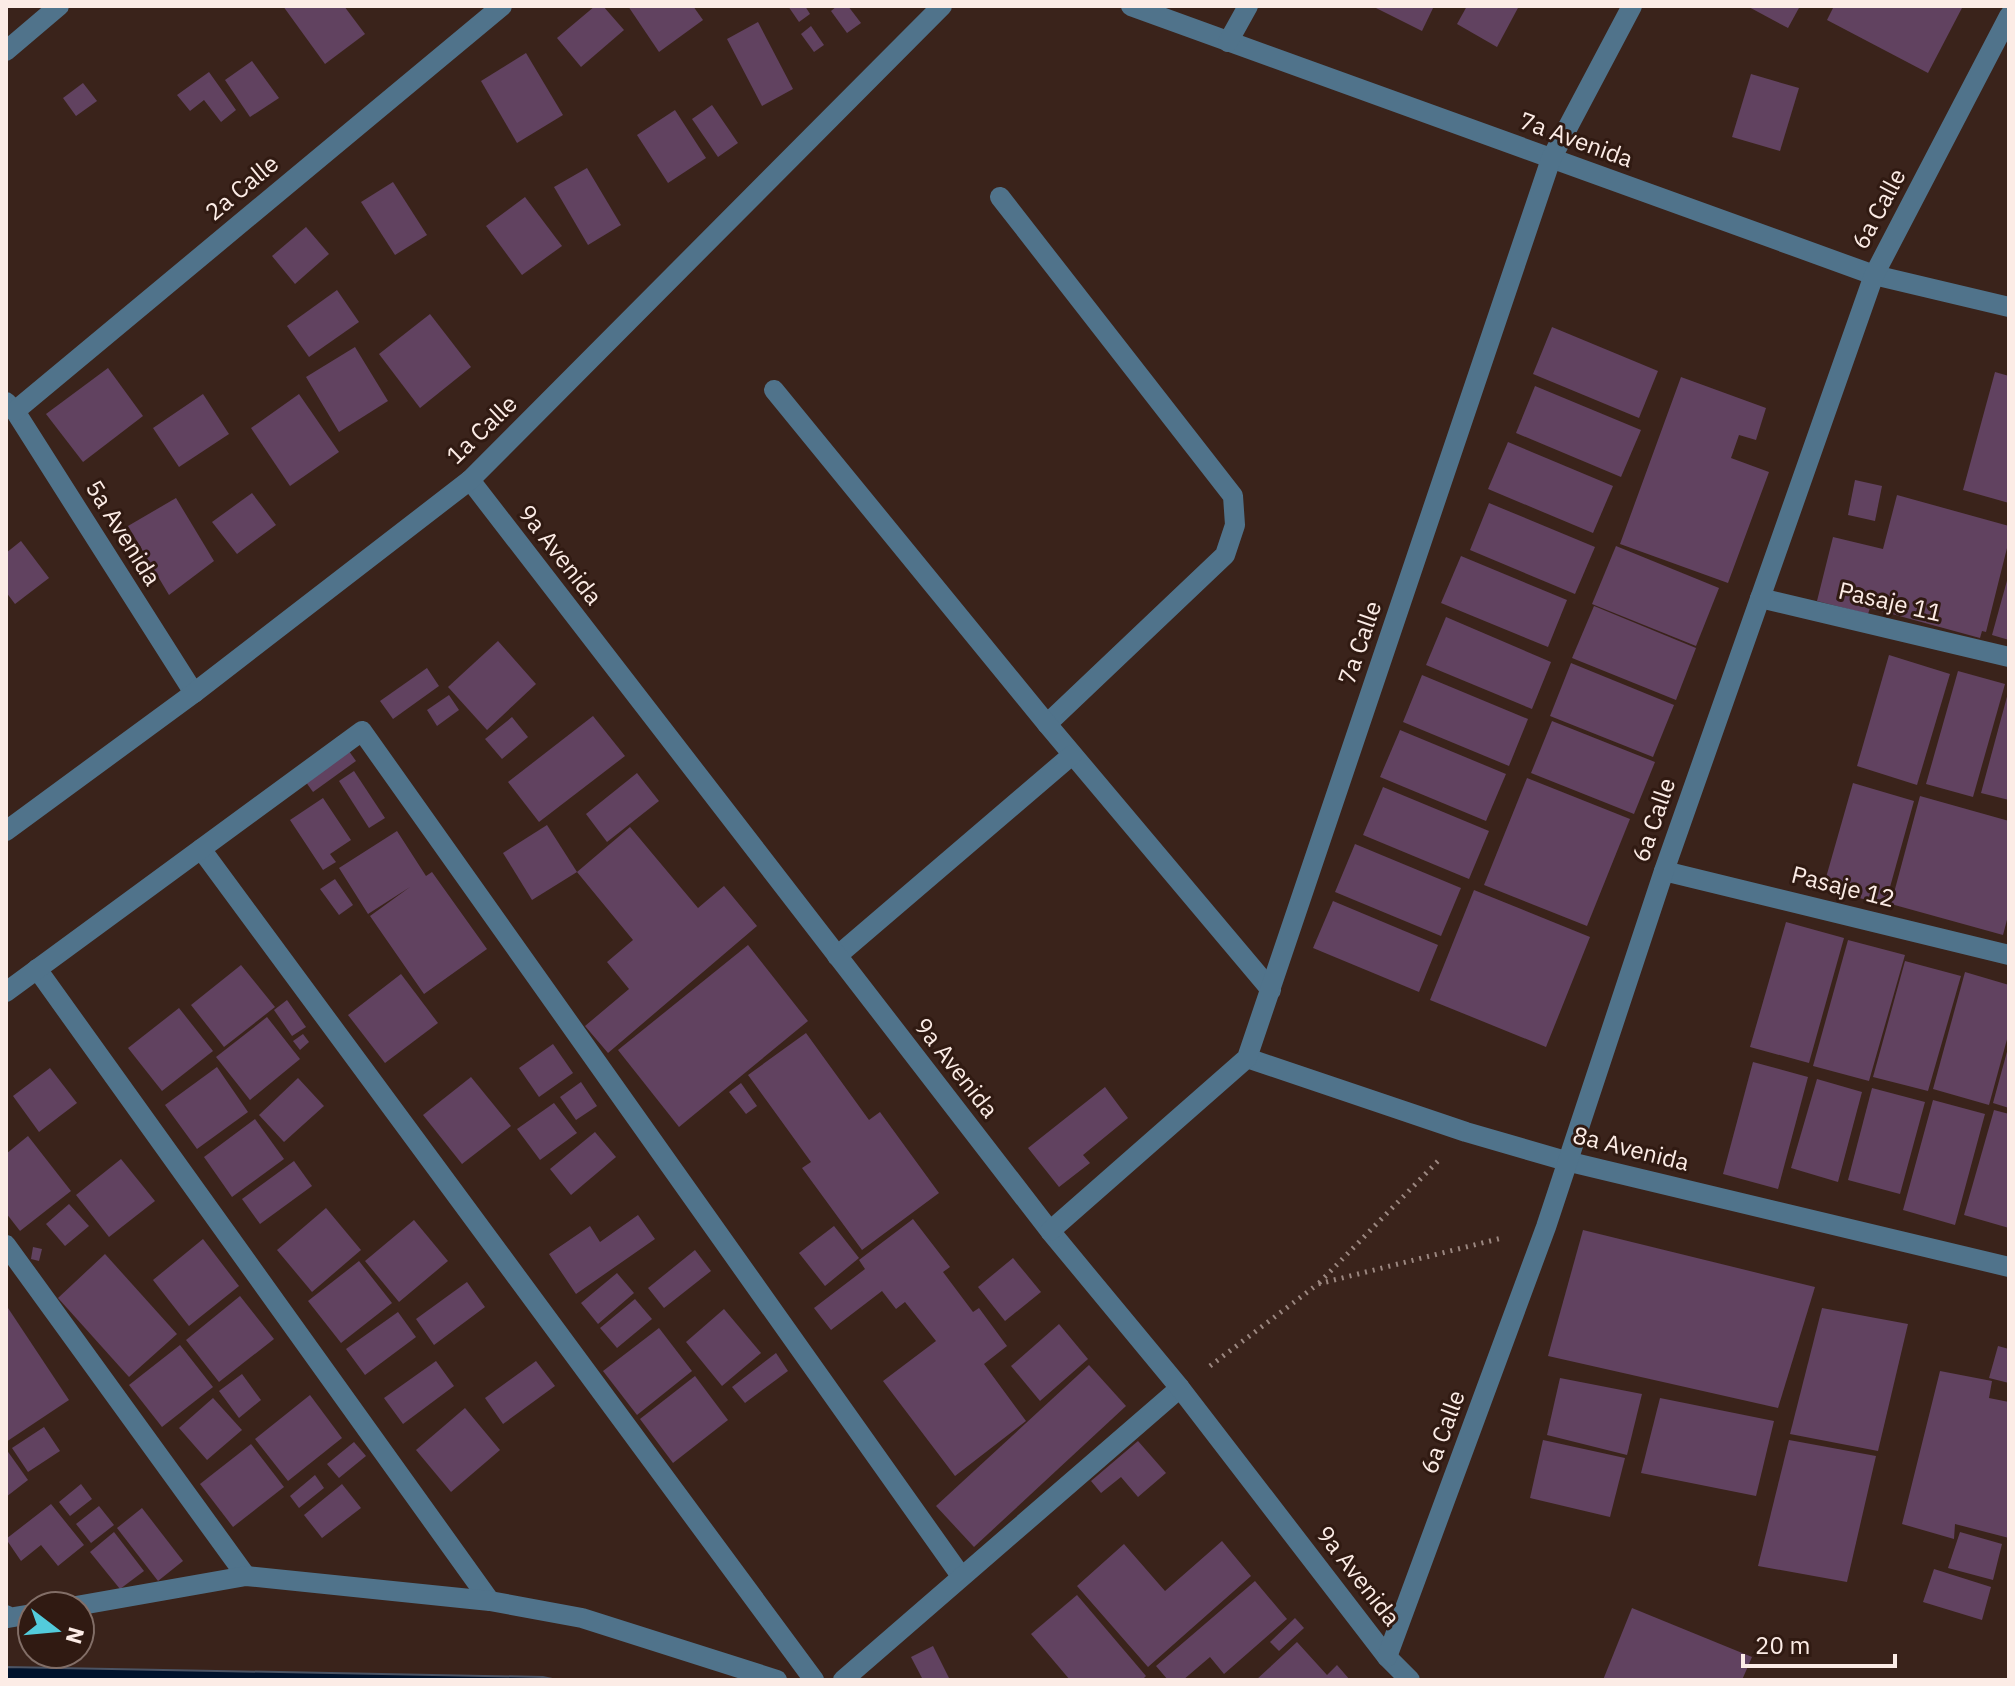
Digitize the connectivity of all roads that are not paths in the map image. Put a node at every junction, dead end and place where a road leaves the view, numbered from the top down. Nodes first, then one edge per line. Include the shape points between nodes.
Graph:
1 (59, 6) edge
2 (502, 6) edge
3 (942, 6) edge
4 (1131, 6) edge
5 (1248, 6) edge
6 (1632, 6) edge
7 (2009, 16) edge
8 (1228, 42) junction
9 (6, 51) edge
10 (1551, 159) junction
11 (1000, 197) dead end
12 (1874, 275) junction
13 (2009, 307) edge
14 (774, 390) dead end
15 (10, 406) edge
16 (470, 480) junction
17 (1760, 598) junction
18 (2009, 657) edge
19 (194, 693) junction
20 (1047, 724) junction
21 (1072, 755) junction
22 (6, 831) edge
23 (201, 849) junction
24 (1664, 871) junction
25 (2009, 955) edge
26 (837, 956) junction
27 (37, 969) junction
28 (1271, 990) junction
29 (6, 992) edge
30 (1247, 1058) junction
31 (1566, 1161) junction
32 (1050, 1231) junction
33 (6, 1245) edge
34 (2009, 1267) edge
35 (1180, 1388) junction
36 (246, 1576) junction
37 (961, 1576) junction
38 (490, 1601) junction
39 (96, 1602) edge
40 (1387, 1657) junction
41 (777, 1680) edge
42 (814, 1680) edge
43 (843, 1680) edge
44 (1410, 1680) edge

1 - 9 street
2 - 15 street, 2a Calle
3 - 16 street, 1a Calle
4 - 8 street, 7a Avenida
5 - 8 street
6 - 10 street, 7a Calle
7 - 12 street, 6a Calle
8 - 10 street, 7a Avenida
10 - 12 street, 7a Avenida
10 - 28 street, 7a Calle
11 - 20 street via 1233,496 1235,525 1225,555
12 - 13 street, 7a Avenida
12 - 17 street, 6a Calle
14 - 20 street
15 - 19 street, 5a Avenida
16 - 19 street, 1a Calle
16 - 26 street, 9a Avenida
17 - 18 street, Pasaje 11
17 - 24 street, 6a Calle
19 - 22 street, 1a Calle
20 - 21 street
21 - 26 street
21 - 28 street
23 - 27 street
23 - 37 street via 362,731
23 - 42 street
24 - 25 street, Pasaje 12
24 - 31 street, 6a Calle
26 - 32 street, 9a Avenida
27 - 29 street
27 - 38 street
28 - 30 street, 7a Calle
30 - 31 street, 8a Avenida
30 - 32 street, 7a Calle
31 - 34 street, 8a Avenida
31 - 40 street, 6a Calle
32 - 35 street, 9a Avenida
33 - 36 street
35 - 37 street
35 - 40 street, 9a Avenida
36 - 38 street
36 - 39 street
37 - 43 street
38 - 41 street via 582,1618
40 - 44 street, 9a Avenida

